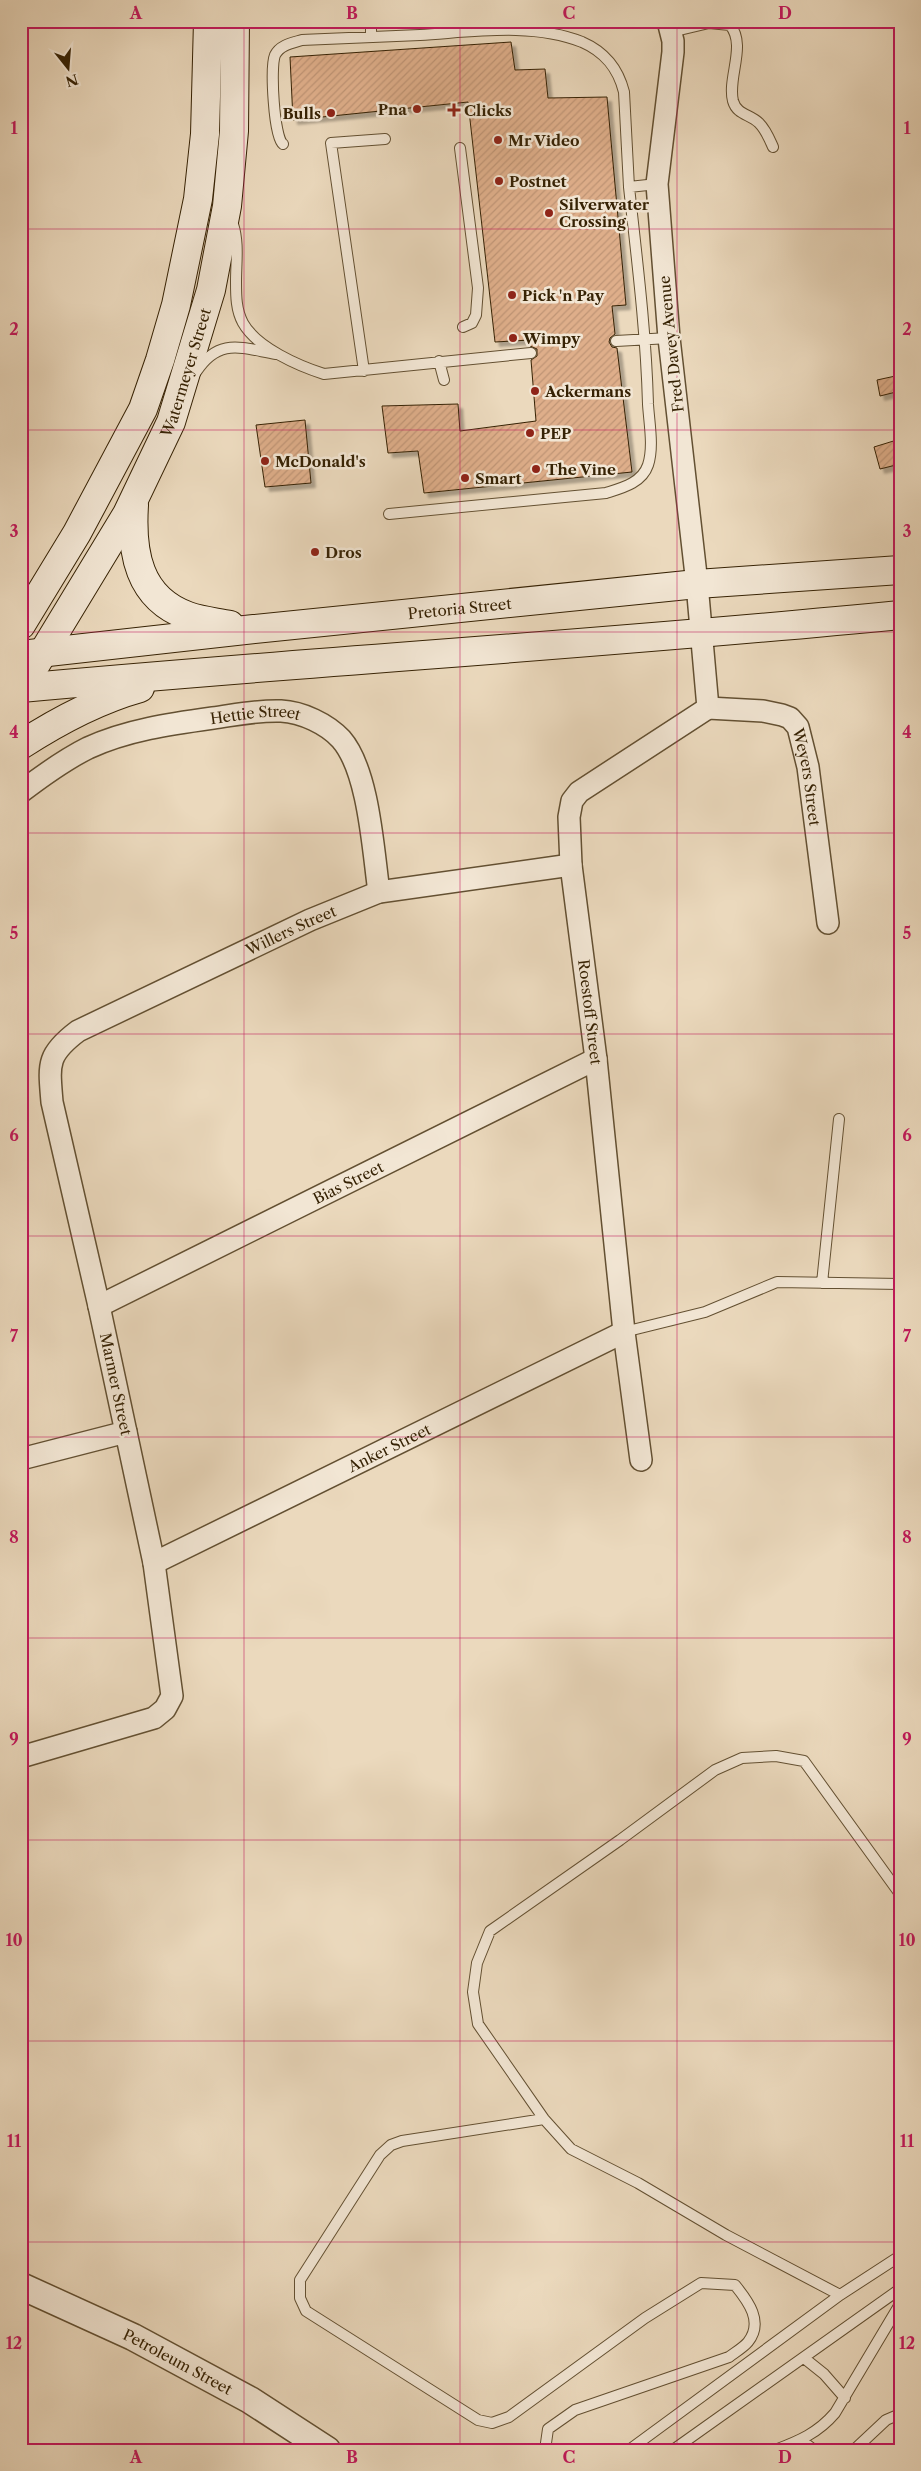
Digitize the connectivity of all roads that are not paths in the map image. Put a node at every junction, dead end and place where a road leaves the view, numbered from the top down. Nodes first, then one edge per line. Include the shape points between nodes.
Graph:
1 (208, 21) edge
2 (236, 21) edge
3 (371, 21) edge
4 (671, 35) edge
5 (371, 38) junction
6 (385, 139) dead end
7 (284, 144) dead end
8 (772, 147) dead end
9 (460, 148) dead end
10 (657, 184) junction
11 (628, 187) junction
12 (226, 206) junction
13 (463, 327) dead end
14 (670, 338) junction
15 (646, 339) junction
16 (616, 341) dead end
17 (531, 353) dead end
18 (279, 355) junction
19 (440, 362) junction
20 (364, 371) junction
21 (444, 380) dead end
22 (179, 397) junction
23 (134, 496) junction
24 (389, 514) dead end
25 (900, 570) edge
26 (697, 584) junction
27 (900, 615) edge
28 (21, 624) edge
29 (254, 629) junction
30 (702, 635) junction
31 (32, 655) edge
32 (212, 670) junction
33 (21, 688) edge
34 (708, 708) junction
35 (21, 745) edge
36 (21, 792) edge
37 (571, 865) junction
38 (379, 892) junction
39 (828, 923) dead end
40 (596, 1059) junction
41 (50, 1074) joint
42 (839, 1119) dead end
43 (822, 1283) junction
44 (900, 1284) edge
45 (99, 1306) junction
46 (624, 1332) junction
47 (126, 1432) junction
48 (21, 1459) edge
49 (641, 1460) dead end
50 (154, 1563) junction
51 (21, 1757) edge
52 (900, 1894) edge
53 (544, 2118) junction
54 (900, 2256) edge
55 (21, 2286) edge
56 (900, 2289) edge
57 (840, 2295) junction
58 (900, 2304) edge
59 (804, 2358) junction
60 (845, 2398) junction
61 (900, 2414) edge
62 (801, 2440) junction
63 (681, 2448) edge
64 (327, 2450) edge
65 (546, 2450) edge
66 (629, 2450) edge
67 (775, 2450) edge
68 (814, 2450) edge
69 (854, 2450) edge

1 - 28 main road, Watermeyer Street via 205,134 198,199 176,305 160,360 143,409 77,534
2 - 12 main road, Watermeyer Street via 234,131
3 - 5 lane
4 - 8 lane via 709,23 730,25 736,37 733,102 739,112 764,128
4 - 10 street, Fred Davey Avenue
5 - 7 lane via 302,40 280,48 272,76 277,135
5 - 11 lane via 492,30 528,31 581,42 602,54 620,77 624,92
6 - 20 lane via 331,143
9 - 13 lane via 478,288 476,315 472,323
10 - 11 lane
10 - 14 street, Fred Davey Avenue
11 - 15 lane
12 - 18 lane via 235,230 238,309 250,333
12 - 22 main road, Watermeyer Street via 211,290
14 - 15 lane
14 - 26 street, Fred Davey Avenue
15 - 16 lane
15 - 24 lane via 650,447 648,465 639,479 627,487 606,493
17 - 19 lane
18 - 20 lane via 324,374
18 - 22 lane via 241,346 211,354
19 - 20 lane
19 - 21 lane
22 - 23 main road, Watermeyer Street via 172,422
23 - 29 main road via 132,534 136,562 153,592 166,605 186,615
23 - 31 main road, Watermeyer Street via 100,560
25 - 26 main road, Pretoria Street
26 - 29 main road, Pretoria Street
26 - 30 street, Fred Davey Avenue
27 - 30 main road
29 - 31 main road, Pretoria Street
30 - 32 main road
30 - 34 street
31 - 33 main road, Watermeyer Street
32 - 33 main road
32 - 35 main road via 110,698 68,716
34 - 37 street, Roestoff Street via 579,792 572,801 569,817
34 - 39 street, Weyers Street via 782,715 790,718 798,728 808,767
36 - 38 street, Hettie Street via 88,748 150,727 282,711 310,718 342,740 360,771
37 - 38 street, Willers Street
37 - 40 street, Roestoff Street
38 - 41 street, Willers Street via 310,920 78,1031 62,1043 53,1056
40 - 45 street, Bias Street
40 - 46 street, Roestoff Street
41 - 45 street, Marmer Street via 52,1102
42 - 43 lane
43 - 44 lane
43 - 46 lane via 777,1282 704,1312
45 - 47 street, Marmer Street
46 - 49 street, Roestoff Street
46 - 50 street, Anker Street
47 - 48 street
47 - 50 street, Marmer Street
50 - 51 street, Marmer Street via 172,1696 165,1709 154,1718
52 - 53 lane via 804,1761 776,1756 742,1758 714,1770 490,1932 477,1963 473,1992 478,2024
53 - 57 lane via 571,2149
53 - 65 lane via 391,2145 380,2155 300,2280 300,2298 306,2311 478,2420 492,2423 509,2417 645,2318 701,2283 735,2285 751,2306 756,2322 748,2342 729,2357 575,2410 548,2430
54 - 57 lane
55 - 64 street, Petroleum Street via 141,2341 250,2400
56 - 59 lane
57 - 66 lane
58 - 60 lane
59 - 60 lane via 824,2374
59 - 63 lane
60 - 62 lane via 825,2426
61 - 69 lane via 886,2420
62 - 67 lane
62 - 68 lane

